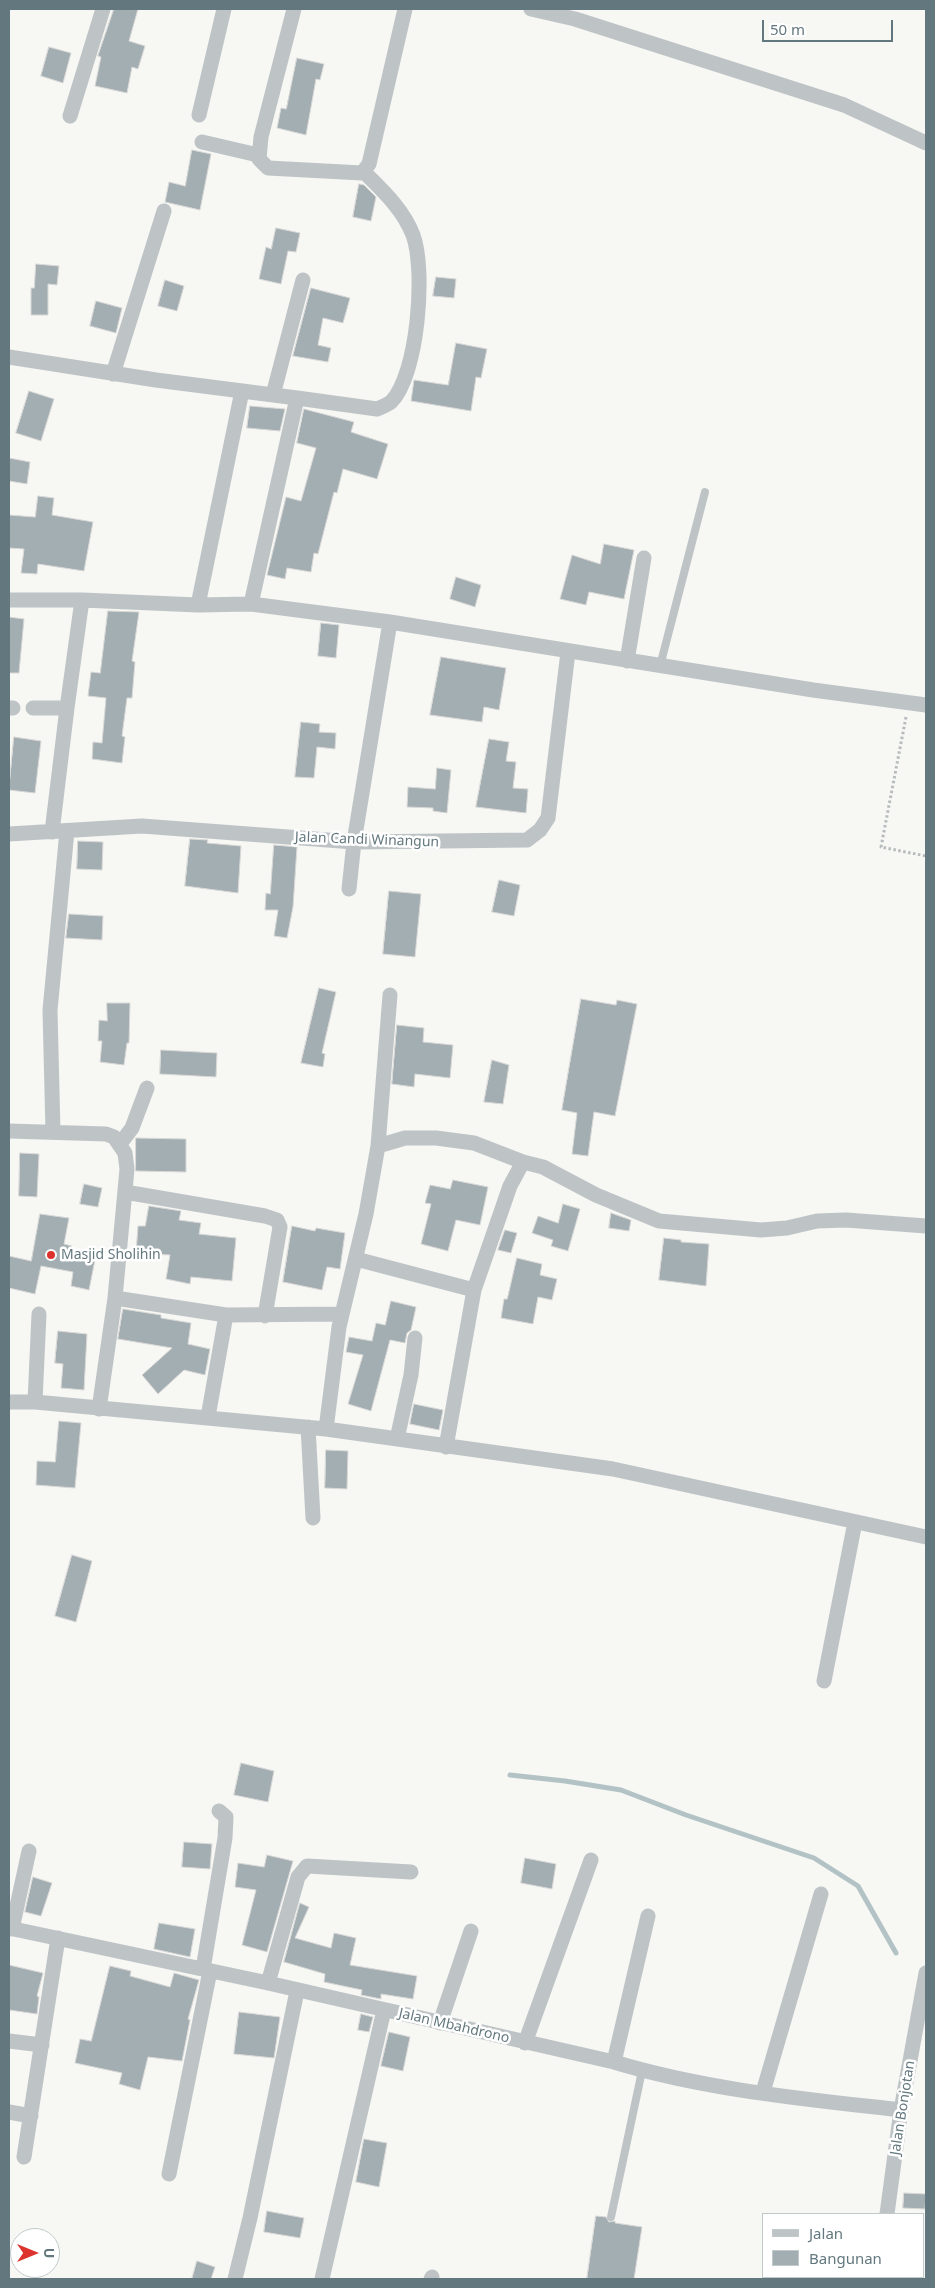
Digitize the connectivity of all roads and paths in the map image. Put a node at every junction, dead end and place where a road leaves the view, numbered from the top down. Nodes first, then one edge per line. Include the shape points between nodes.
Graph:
1 (103, 9) edge
2 (224, 9) edge
3 (294, 9) edge
4 (405, 9) edge
5 (531, 9) edge
6 (70, 116) dead end
7 (199, 116) dead end
8 (202, 142) dead end
9 (926, 143) edge
10 (258, 155) junction
11 (364, 172) junction
12 (164, 211) dead end
13 (303, 280) dead end
14 (9, 357) edge
15 (113, 374) junction
16 (242, 391) junction
17 (273, 395) junction
18 (297, 398) junction
19 (705, 492) dead end
20 (644, 558) dead end
21 (9, 600) edge
22 (82, 600) junction
23 (251, 604) junction
24 (198, 606) junction
25 (390, 622) junction
26 (568, 652) junction
27 (627, 661) junction
28 (660, 666) junction
29 (908, 704) junction
30 (926, 705) edge
31 (33, 708) dead end
32 (66, 708) junction
33 (59, 832) junction
34 (9, 834) edge
35 (354, 842) junction
36 (926, 856) edge
37 (349, 889) dead end
38 (390, 995) dead end
39 (147, 1088) dead end
40 (9, 1130) edge
41 (53, 1132) junction
42 (120, 1144) junction
43 (378, 1146) junction
44 (523, 1162) junction
45 (125, 1192) junction
46 (926, 1226) edge
47 (356, 1259) junction
48 (474, 1290) junction
49 (115, 1298) junction
50 (39, 1314) dead end
51 (342, 1314) junction
52 (226, 1315) junction
53 (265, 1316) junction
54 (415, 1338) dead end
55 (9, 1402) edge
56 (36, 1402) junction
57 (99, 1409) junction
58 (208, 1417) junction
59 (308, 1427) junction
60 (326, 1429) junction
61 (397, 1439) junction
62 (446, 1447) junction
63 (313, 1518) dead end
64 (855, 1522) junction
65 (926, 1537) edge
66 (824, 1681) dead end
67 (219, 1811) dead end
68 (29, 1851) dead end
69 (591, 1860) dead end
70 (411, 1872) dead end
71 (821, 1894) dead end
72 (648, 1916) dead end
73 (10, 1928) edge
74 (471, 1931) dead end
75 (58, 1938) junction
76 (207, 1970) junction
77 (926, 1973) edge
78 (268, 1984) junction
79 (297, 1991) junction
80 (384, 2010) junction
81 (440, 2023) junction
82 (9, 2041) edge
83 (525, 2043) junction
84 (42, 2045) junction
85 (614, 2062) junction
86 (642, 2071) junction
87 (763, 2092) junction
88 (901, 2110) junction
89 (9, 2112) edge
90 (30, 2116) junction
91 (24, 2157) dead end
92 (169, 2174) dead end
93 (887, 2213) edge
94 (611, 2217) dead end
95 (235, 2279) edge
96 (322, 2279) edge

1 - 6 street
2 - 7 street
3 - 10 street
4 - 11 street via 369,164
5 - 9 street via 575,19 844,104
8 - 10 street
10 - 11 street via 268,168
11 - 18 street via 402,211 420,259 419,312 410,359 397,394 389,404 377,409
12 - 15 street
13 - 17 street
14 - 15 street
15 - 16 street
16 - 17 street
16 - 24 street
17 - 18 street
18 - 23 street
19 - 28 lane
20 - 27 street
21 - 22 street
22 - 24 street
22 - 32 street
23 - 24 street
23 - 25 street
25 - 26 street
25 - 35 street
26 - 27 street
26 - 35 street, Jalan Candi Winangun via 548,818 540,830 527,840
27 - 28 street
28 - 29 street
29 - 30 street
29 - 36 path via 881,847
31 - 32 street
32 - 33 street
33 - 34 street, Jalan Candi Winangun
33 - 35 street, Jalan Candi Winangun via 142,826
33 - 41 street via 50,1010
35 - 37 street
38 - 43 street
39 - 42 street via 132,1128
40 - 41 street
41 - 42 street via 106,1134
42 - 45 street via 125,1153
43 - 44 street via 405,1138 453,1139 494,1149
43 - 47 street
44 - 46 street via 543,1167 596,1195 659,1221 761,1230 846,1220
44 - 48 street via 510,1186
45 - 49 street
45 - 53 street via 277,1220 280,1227
47 - 48 street
47 - 51 street
48 - 62 street
49 - 52 street
49 - 57 street
50 - 56 street
51 - 53 street
51 - 60 street
52 - 53 street
52 - 58 street
54 - 61 street via 411,1375
55 - 56 street
56 - 57 street
57 - 58 street
58 - 59 street
59 - 60 street
59 - 63 street
60 - 61 street
61 - 62 street
62 - 64 street via 612,1469
64 - 65 street
64 - 66 street
67 - 76 street via 226,1817 225,1838
68 - 73 street
69 - 83 street
70 - 78 street via 307,1866 298,1877
71 - 87 street
72 - 85 street
73 - 75 street, Jalan Mbahdrono
74 - 81 street
75 - 76 street, Jalan Mbahdrono
75 - 84 street
76 - 78 street, Jalan Mbahdrono
76 - 92 street
77 - 88 street, Jalan Bonjotan
78 - 79 street, Jalan Mbahdrono
79 - 80 street, Jalan Mbahdrono
79 - 95 street
80 - 81 street, Jalan Mbahdrono
80 - 96 street
81 - 83 street, Jalan Mbahdrono
82 - 84 street
83 - 85 street, Jalan Mbahdrono
84 - 90 street
85 - 86 street, Jalan Mbahdrono
86 - 87 street, Jalan Mbahdrono
86 - 94 lane
87 - 88 street, Jalan Mbahdrono
88 - 93 street, Jalan Bonjotan
89 - 90 street
90 - 91 street

